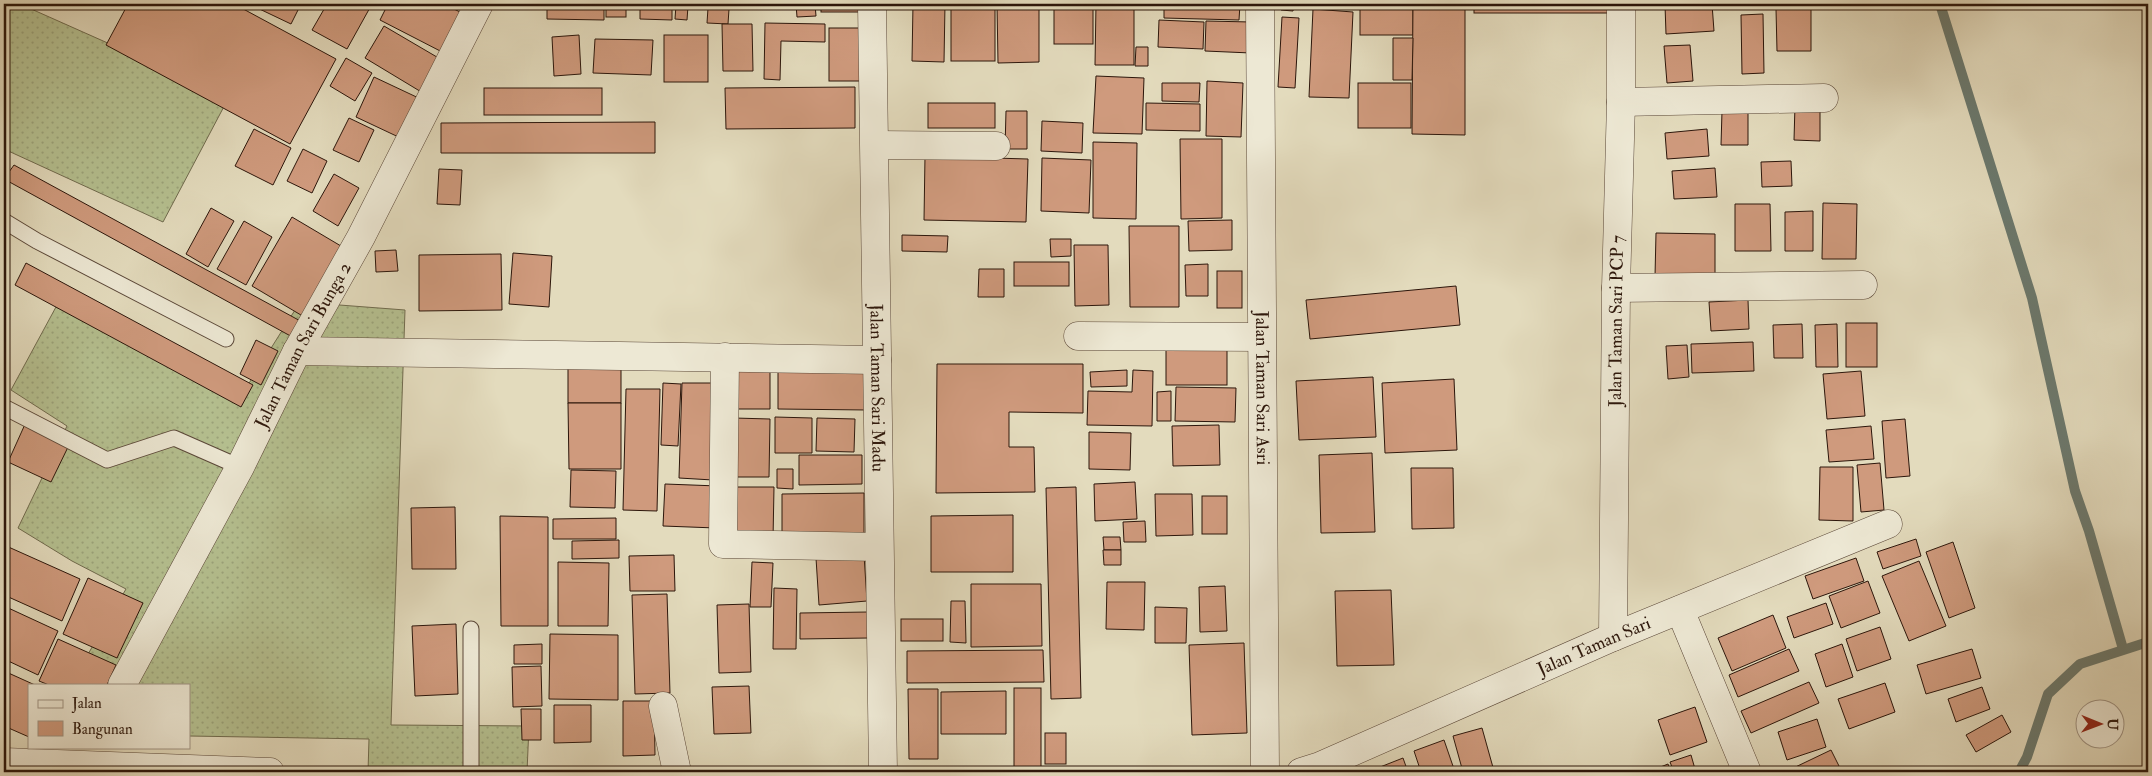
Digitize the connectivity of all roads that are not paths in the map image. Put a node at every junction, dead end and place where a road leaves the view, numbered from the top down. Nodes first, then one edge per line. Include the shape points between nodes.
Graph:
1 (479, 4) edge
2 (872, 4) edge
3 (1260, 4) edge
4 (1621, 4) edge
5 (1824, 98) dead end
6 (1621, 102) junction
7 (875, 145) junction
8 (996, 146) dead end
9 (4, 221) edge
10 (1863, 285) dead end
11 (1616, 288) junction
12 (1078, 336) dead end
13 (1261, 337) junction
14 (226, 340) dead end
15 (298, 351) junction
16 (725, 357) junction
17 (877, 360) junction
18 (4, 407) edge
19 (240, 467) junction
20 (1888, 524) dead end
21 (879, 547) junction
22 (1680, 610) junction
23 (471, 629) dead end
24 (1613, 637) junction
25 (123, 684) edge
26 (663, 706) dead end
27 (4, 762) edge
28 (70, 762) edge
29 (270, 772) edge
30 (471, 772) edge
31 (677, 772) edge
32 (883, 772) edge
33 (1265, 772) edge
34 (1301, 772) edge
35 (1747, 772) edge

1 - 15 street, Jalan Taman Sari Bunga 2 via 361,237
2 - 7 street, Jalan Taman Sari Madu
3 - 13 street, Jalan Taman Sari Asri
4 - 6 street, Jalan Taman Sari PCP 7
5 - 6 street
6 - 11 street, Jalan Taman Sari PCP 7
7 - 8 street
7 - 17 street, Jalan Taman Sari Madu
9 - 14 lane
10 - 11 street
11 - 24 street, Jalan Taman Sari PCP 7
12 - 13 street
13 - 33 street, Jalan Taman Sari Asri
15 - 16 street
15 - 19 street, Jalan Taman Sari Bunga 2
16 - 17 street
16 - 21 street via 723,544
17 - 21 street, Jalan Taman Sari Madu
18 - 19 lane via 107,460 174,438
19 - 25 street, Jalan Taman Sari Bunga 2
20 - 22 street, Jalan Taman Sari
21 - 32 street, Jalan Taman Sari Madu
22 - 24 street, Jalan Taman Sari
22 - 35 street
23 - 30 lane
24 - 34 street, Jalan Taman Sari
26 - 31 street
27 - 28 street
28 - 29 street

